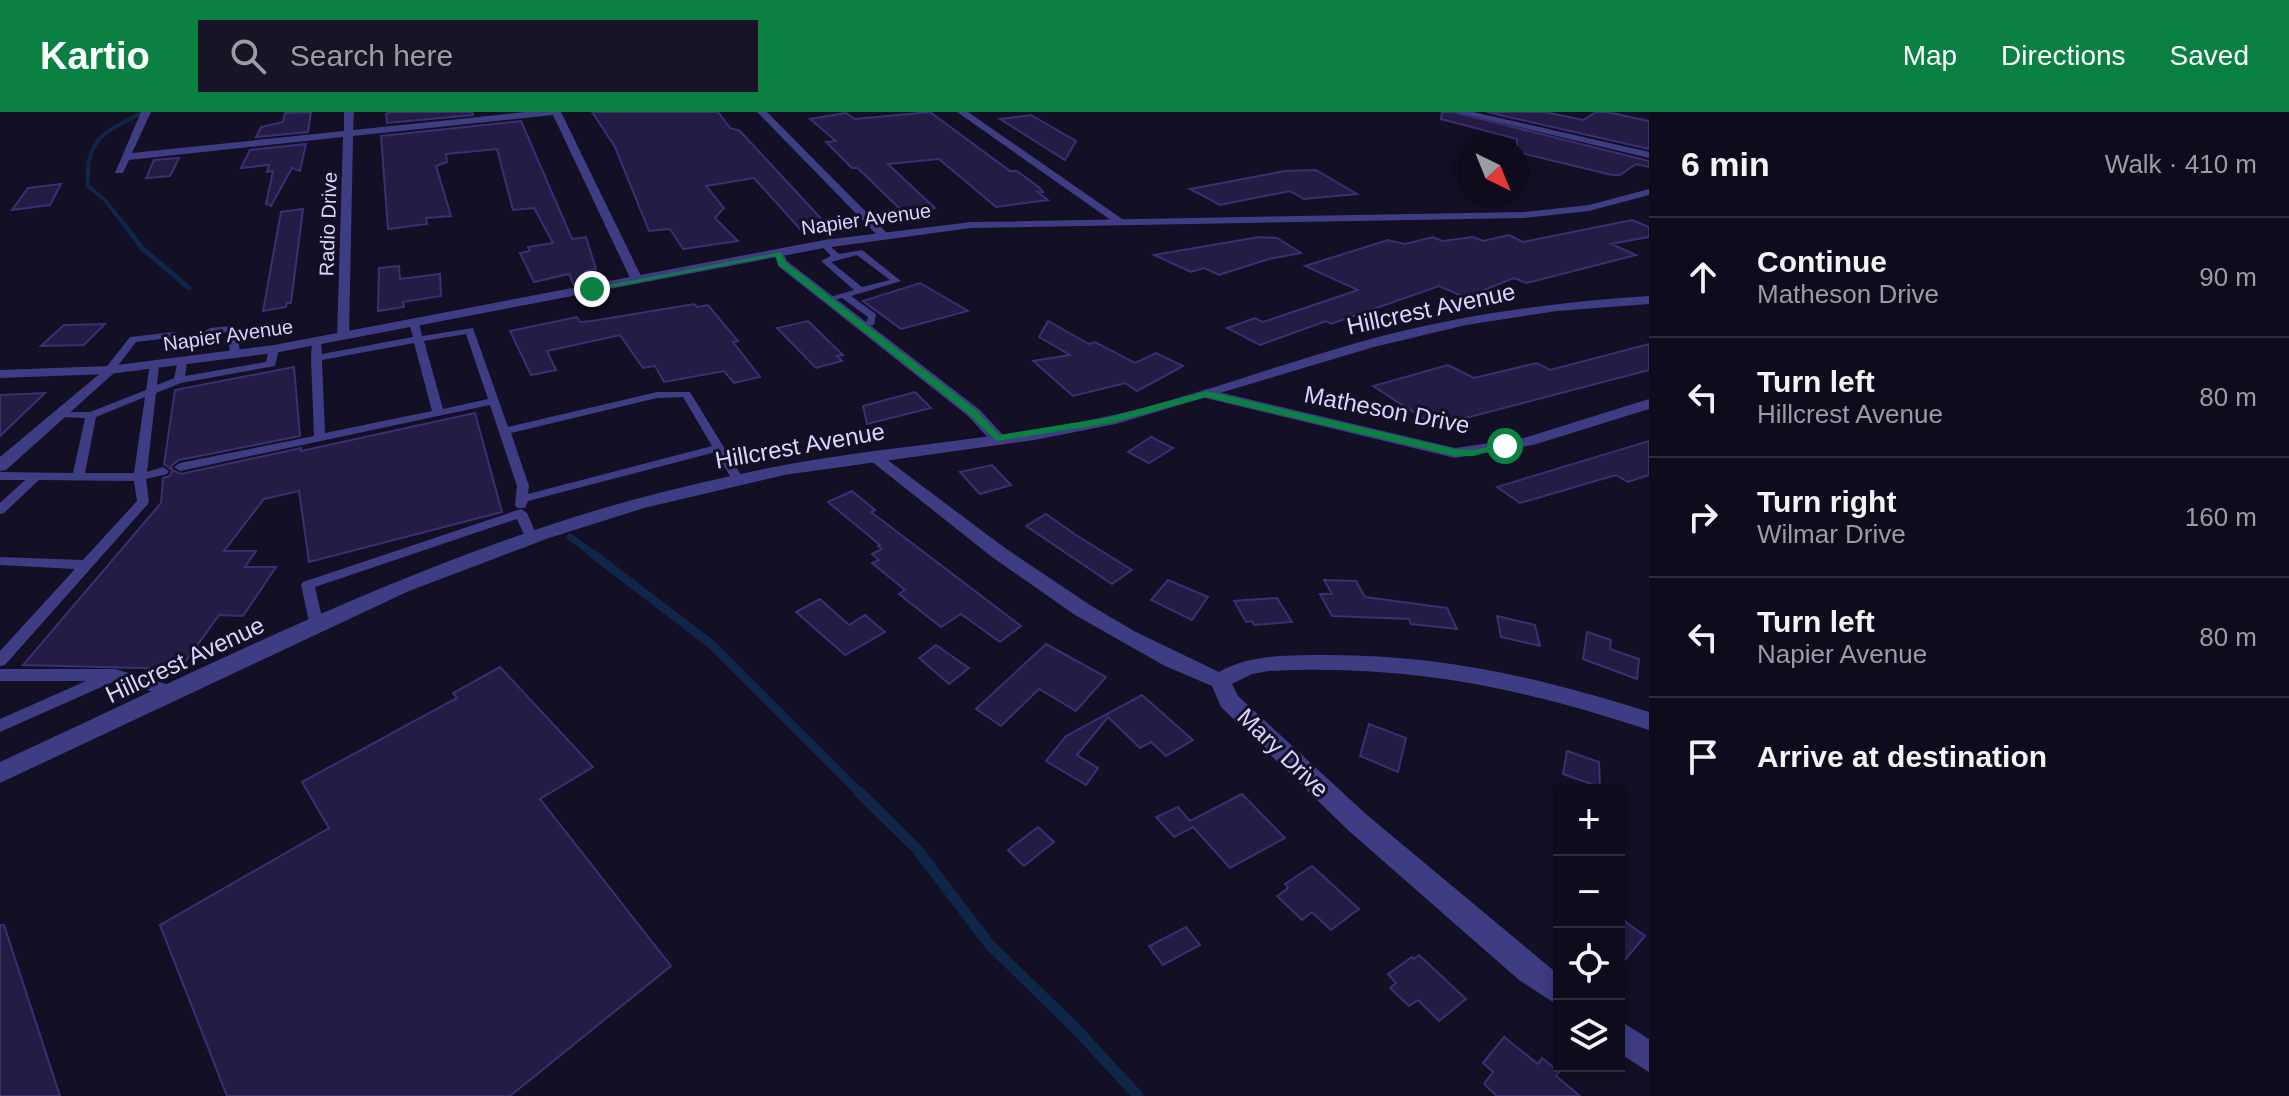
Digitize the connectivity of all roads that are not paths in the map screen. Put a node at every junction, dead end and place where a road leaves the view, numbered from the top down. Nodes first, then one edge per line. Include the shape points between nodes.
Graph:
1 (146, 112) edge
2 (349, 112) edge
3 (554, 112) edge
4 (762, 112) edge
5 (962, 112) edge
6 (1461, 112) edge
7 (349, 133) junction
8 (1649, 155) edge
9 (125, 157) junction
10 (119, 171) dead end
11 (1649, 192) edge
12 (1119, 221) junction
13 (882, 234) junction
14 (824, 244) junction
15 (778, 253) junction
16 (837, 257) junction
17 (637, 280) junction
18 (861, 291) junction
19 (844, 295) junction
20 (828, 299) junction
21 (1649, 300) edge
22 (414, 323) junction
23 (863, 326) junction
24 (212, 331) dead end
25 (170, 335) dead end
26 (342, 337) junction
27 (418, 340) junction
28 (316, 342) junction
29 (274, 349) junction
30 (235, 355) junction
31 (316, 358) junction
32 (182, 362) junction
33 (154, 365) junction
34 (109, 370) junction
35 (0, 374) edge
36 (179, 380) junction
37 (151, 391) junction
38 (1206, 394) junction
39 (494, 401) junction
40 (1649, 404) edge
41 (438, 412) junction
42 (59, 414) junction
43 (91, 415) junction
44 (505, 431) junction
45 (320, 438) junction
46 (997, 438) junction
47 (719, 448) junction
48 (877, 457) junction
49 (0, 466) edge
50 (180, 467) dead end
51 (163, 471) dead end
52 (79, 475) junction
53 (0, 476) edge
54 (36, 476) junction
55 (140, 477) junction
56 (738, 480) junction
57 (521, 506) junction
58 (0, 510) edge
59 (531, 536) junction
60 (0, 561) edge
61 (87, 565) junction
62 (317, 626) junction
63 (1, 674) edge
64 (115, 675) junction
65 (1220, 681) junction
66 (175, 692) junction
67 (1649, 721) edge
68 (0, 726) edge
69 (0, 773) edge
70 (1553, 988) edge
71 (1625, 1039) edge
72 (1649, 1057) edge

1 - 9 street
2 - 7 street, Radio Drive
3 - 7 street
3 - 17 street
4 - 13 street
5 - 12 street
6 - 8 street
7 - 9 street
7 - 26 street, Radio Drive
9 - 10 street
11 - 12 street, Napier Avenue via 1589,208 1524,215
12 - 13 street, Napier Avenue via 971,225
13 - 14 street, Napier Avenue
14 - 15 street, Napier Avenue
14 - 16 lane
15 - 17 street, Napier Avenue
15 - 20 street via 782,263
16 - 18 lane via 825,261
16 - 18 lane via 859,252 897,281
17 - 22 street, Napier Avenue
18 - 19 lane
19 - 20 lane
19 - 23 lane via 873,316
20 - 23 street
21 - 38 street, Hillcrest Avenue via 1532,311 1433,328
22 - 26 street, Napier Avenue
22 - 27 lane
23 - 46 street via 974,413
24 - 30 lane via 232,329
25 - 34 lane via 133,339
26 - 28 street, Napier Avenue
27 - 31 lane
27 - 39 lane via 470,330
27 - 41 lane
28 - 29 street, Napier Avenue
28 - 31 lane
29 - 30 street, Napier Avenue
29 - 36 lane via 271,364
30 - 32 street, Napier Avenue
31 - 45 lane
32 - 33 street, Napier Avenue
32 - 36 lane
33 - 34 street, Napier Avenue
33 - 37 lane
34 - 35 street, Napier Avenue
34 - 42 street
36 - 37 lane
37 - 43 lane
37 - 55 lane
38 - 40 street, Matheson Drive via 1464,453
38 - 46 street, Hillcrest Avenue via 1111,420
39 - 41 lane
39 - 44 lane
41 - 45 lane
42 - 43 lane
42 - 49 street
43 - 52 lane
44 - 47 lane via 657,395 686,394
44 - 57 lane via 523,486
45 - 50 lane
46 - 48 street, Hillcrest Avenue
47 - 56 lane
47 - 57 lane
48 - 56 street, Hillcrest Avenue
48 - 65 street via 1031,579 1170,661
51 - 55 lane
52 - 54 lane
52 - 55 lane
53 - 54 lane
54 - 58 lane
55 - 61 lane via 143,502
56 - 59 street, Hillcrest Avenue
57 - 59 lane
57 - 62 lane via 308,585
59 - 62 street, Hillcrest Avenue
60 - 61 lane
61 - 63 lane
62 - 66 street, Hillcrest Avenue
63 - 64 lane
64 - 66 lane
64 - 68 lane
65 - 67 street via 1252,666 1365,660 1431,666 1497,676
65 - 70 street, Mary Drive via 1229,701 1358,823
66 - 69 street, Hillcrest Avenue
71 - 72 street

